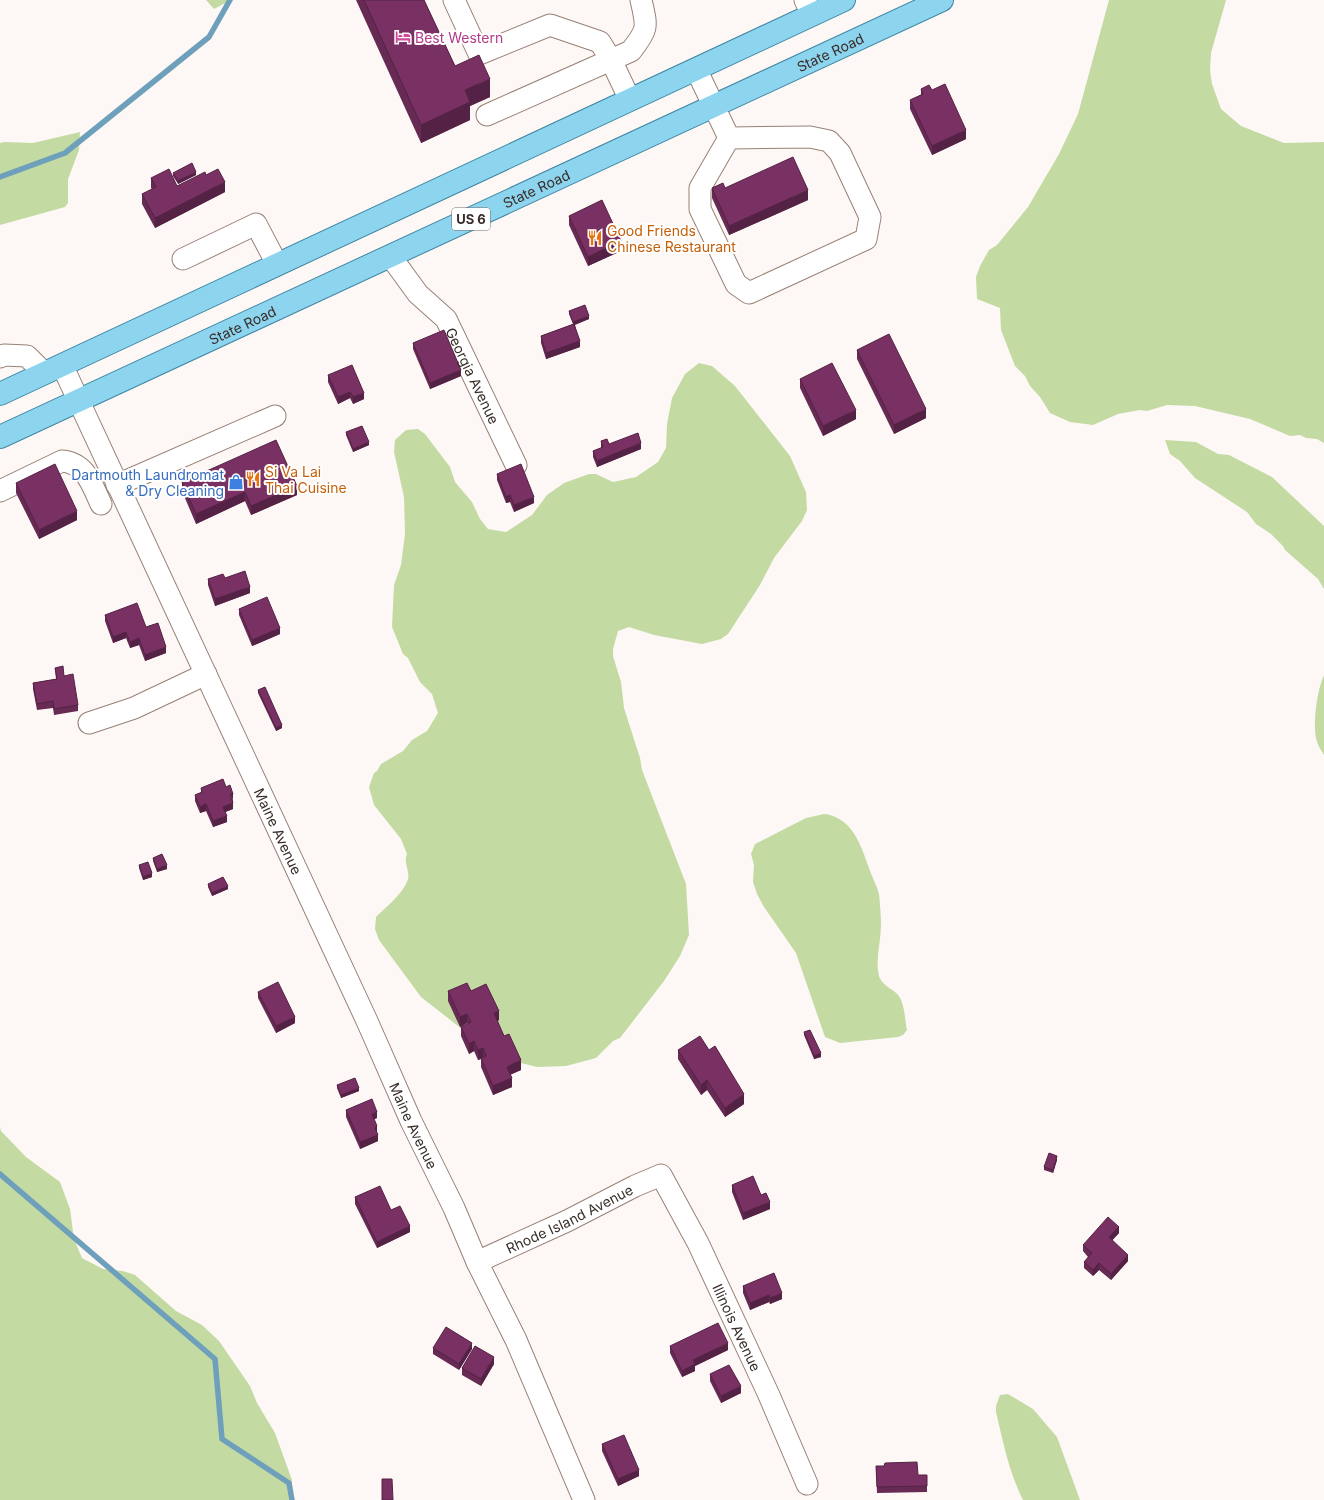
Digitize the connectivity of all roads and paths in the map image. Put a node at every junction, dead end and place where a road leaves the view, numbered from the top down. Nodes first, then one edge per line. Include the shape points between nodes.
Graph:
1 (454, 0) edge
2 (641, 0) edge
3 (844, 0) edge
4 (942, 0) edge
5 (809, 7) edge
6 (611, 60) junction
7 (696, 69) junction
8 (630, 100) junction
9 (713, 106) junction
10 (487, 115) dead end
11 (729, 138) junction
12 (391, 256) junction
13 (183, 259) dead end
14 (277, 264) junction
15 (0, 357) edge
16 (53, 369) junction
17 (0, 394) edge
18 (78, 400) junction
19 (275, 416) dead end
20 (0, 437) edge
21 (516, 465) edge
22 (117, 485) junction
23 (0, 491) edge
24 (101, 504) dead end
25 (206, 674) junction
26 (89, 723) dead end
27 (661, 1175) joint
28 (477, 1262) junction
29 (807, 1484) dead end
30 (584, 1500) edge

1 - 6 street via 479,54 550,25 600,42
2 - 6 street via 646,23 643,36 631,51
3 - 5 main road
4 - 9 main road, State Road / US 6
5 - 7 main road
6 - 8 street
6 - 10 street
7 - 8 main road
7 - 9 street
8 - 14 main road
9 - 11 street
9 - 12 main road, State Road / US 6
11 - 11 street via 810,137 829,141 840,153 870,217 866,239 749,293 736,284 700,209 700,188
12 - 18 main road, State Road / US 6
12 - 21 street, Georgia Avenue via 418,294 446,319
13 - 14 street via 256,224
14 - 16 main road
15 - 16 street via 27,356
16 - 17 main road
16 - 18 street, Maine Avenue
18 - 20 main road, State Road / US 6
18 - 22 street, Maine Avenue
19 - 22 street
22 - 25 street, Maine Avenue
23 - 24 street via 62,461 70,462 87,474
25 - 26 street via 134,708
25 - 28 street, Maine Avenue
27 - 28 street, Rhode Island Avenue
27 - 29 street, Illinois Avenue via 702,1250
28 - 30 street, Maine Avenue via 516,1340

